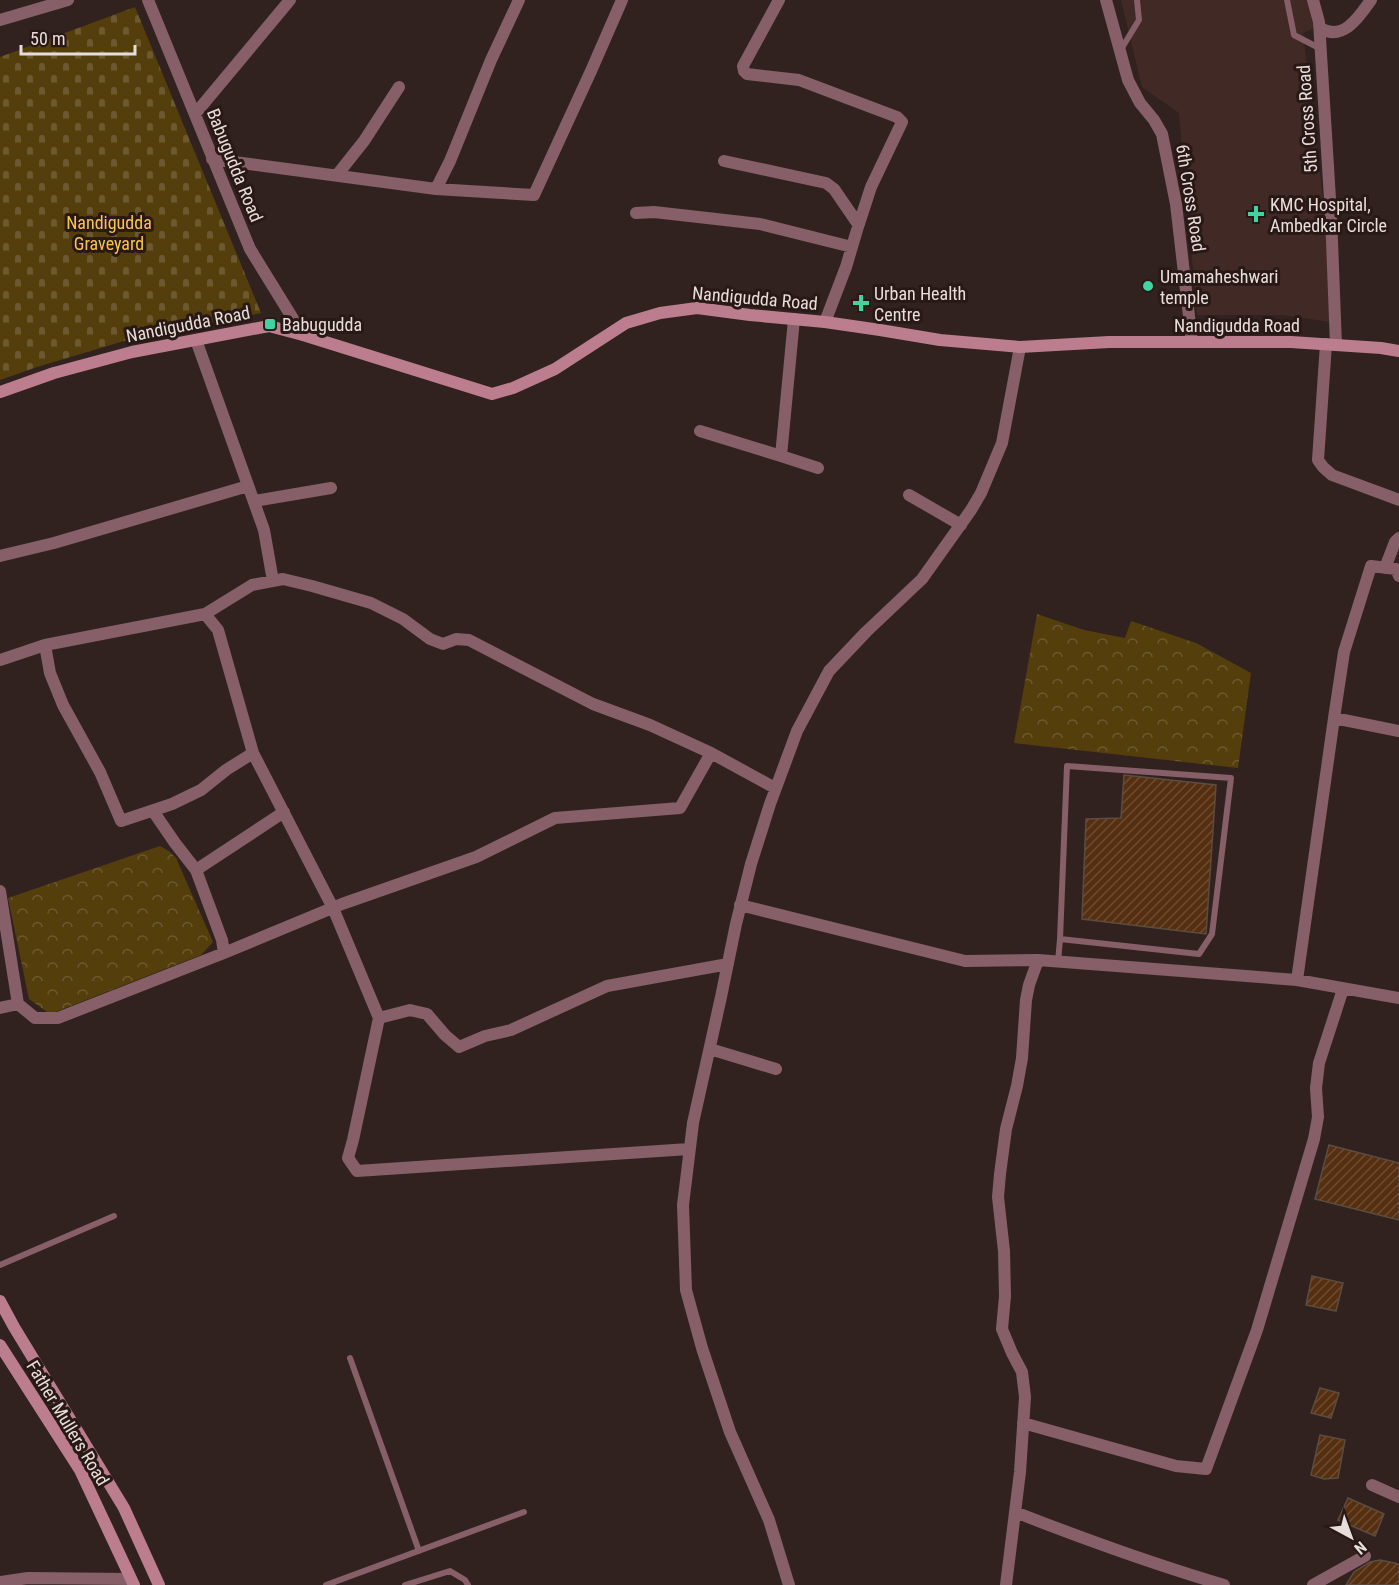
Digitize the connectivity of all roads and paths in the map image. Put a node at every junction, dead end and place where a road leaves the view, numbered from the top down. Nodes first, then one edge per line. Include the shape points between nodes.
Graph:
1 (68, 0) edge
2 (148, 0) edge
3 (290, 0) edge
4 (519, 0) edge
5 (622, 0) edge
6 (779, 0) edge
7 (1106, 0) edge
8 (1137, 0) edge
9 (1287, 0) edge
10 (1313, 0) edge
11 (1371, 0) edge
12 (0, 20) edge
13 (1320, 28) junction
14 (1321, 49) junction
15 (1120, 51) junction
16 (399, 87) dead end
17 (195, 114) junction
18 (212, 159) junction
19 (724, 161) dead end
20 (337, 176) junction
21 (436, 189) junction
22 (636, 213) dead end
23 (858, 224) junction
24 (852, 247) junction
25 (794, 319) junction
26 (825, 322) junction
27 (303, 335) junction
28 (196, 340) junction
29 (1192, 342) junction
30 (1331, 345) junction
31 (1020, 347) junction
32 (1399, 351) edge
33 (0, 392) edge
34 (700, 431) dead end
35 (781, 456) junction
36 (818, 468) dead end
37 (248, 486) junction
38 (331, 488) dead end
39 (909, 495) dead end
40 (1399, 500) edge
41 (254, 501) junction
42 (961, 525) junction
43 (1399, 538) edge
44 (0, 556) edge
45 (1385, 568) junction
46 (1399, 576) edge
47 (273, 581) junction
48 (205, 614) junction
49 (45, 645) junction
50 (0, 660) edge
51 (1334, 718) junction
52 (1399, 731) edge
53 (253, 753) junction
54 (711, 753) junction
55 (776, 788) junction
56 (153, 811) junction
57 (284, 812) junction
58 (196, 870) junction
59 (0, 891) edge
60 (740, 905) junction
61 (333, 908) junction
62 (1060, 939) junction
63 (224, 953) junction
64 (1038, 960) junction
65 (1058, 962) junction
66 (728, 963) junction
67 (1297, 980) junction
68 (1342, 988) junction
69 (1399, 998) edge
70 (18, 1004) junction
71 (0, 1008) edge
72 (379, 1018) junction
73 (710, 1049) junction
74 (776, 1069) dead end
75 (689, 1149) junction
76 (114, 1216) dead end
77 (0, 1265) edge
78 (0, 1301) edge
79 (0, 1345) edge
80 (350, 1358) dead end
81 (1023, 1423) junction
82 (1372, 1485) dead end
83 (1399, 1497) edge
84 (524, 1512) dead end
85 (1015, 1512) junction
86 (419, 1551) junction
87 (1365, 1556) dead end
88 (0, 1582) edge
89 (132, 1582) edge
90 (159, 1585) edge
91 (326, 1585) edge
92 (405, 1585) edge
93 (468, 1585) edge
94 (789, 1585) edge
95 (1006, 1585) edge
96 (1224, 1585) edge
97 (1313, 1585) edge

1 - 12 street
2 - 17 street, Babugudda Road
3 - 17 street
4 - 21 street
5 - 21 street via 534,195
6 - 23 street via 743,66 747,74 799,81 902,122
7 - 15 street, 6th Cross Road
8 - 15 lane via 1139,20
9 - 14 lane via 1294,35
10 - 13 street, 5th Cross Road
11 - 13 street via 1342,31 1332,34
13 - 14 street, 5th Cross Road
14 - 30 street, 5th Cross Road via 1331,215
15 - 29 street, 6th Cross Road via 1128,80 1162,134 1176,204
16 - 20 street
17 - 18 street, Babugudda Road
18 - 20 street
18 - 27 street, Babugudda Road via 250,249
19 - 23 street via 826,183
20 - 21 street
22 - 24 street via 760,224
23 - 24 street
24 - 26 street
25 - 26 street, Nandigudda Road
25 - 27 street, Nandigudda Road via 697,309 660,313 626,323 555,369 492,394
25 - 35 street
26 - 31 street, Nandigudda Road via 940,340
27 - 28 street, Nandigudda Road via 269,326
28 - 33 street, Nandigudda Road via 132,352
28 - 37 street
29 - 30 street, Nandigudda Road
29 - 31 street, Nandigudda Road
30 - 32 street, Nandigudda Road
30 - 40 street, 5th Cross Road via 1318,460 1332,475
31 - 42 street via 1002,443 981,493
34 - 35 street
35 - 36 street
37 - 41 street
37 - 44 street
38 - 41 street
39 - 42 street
41 - 47 street via 264,530
42 - 55 street via 922,579 829,671 797,731
43 - 45 street
45 - 46 street via 1396,569
45 - 51 street via 1371,566 1344,652
47 - 48 street via 252,585
47 - 54 street via 283,579 370,603 443,644 469,640 593,704
48 - 49 street
48 - 53 street via 218,630
49 - 50 street
49 - 56 street via 50,673 63,705 100,772 121,821
51 - 52 street
51 - 67 street
53 - 56 street via 201,790
53 - 57 street
54 - 55 street
54 - 61 street via 680,808 555,818 476,857
55 - 60 street
56 - 58 street
57 - 58 street
57 - 61 street
58 - 63 street
59 - 70 street
60 - 64 street via 965,961
60 - 66 street
61 - 63 street
61 - 72 street
62 - 62 lane via 1199,954 1212,934 1231,778 1067,766
62 - 65 lane
63 - 70 street via 58,1018 35,1018
64 - 65 street
64 - 81 street via 1026,1000 1022,1058 1006,1129 998,1197 1004,1251 1002,1329 1022,1372
65 - 67 street
66 - 72 street via 607,986 511,1030 485,1035 459,1047 427,1014 410,1010
66 - 73 street
67 - 68 street
68 - 69 street
68 - 81 street via 1319,1063 1314,1139 1257,1330 1206,1469 1176,1466
70 - 71 street
72 - 75 street via 348,1158 357,1171
73 - 74 street
73 - 75 street
75 - 94 street via 683,1205 686,1290 730,1432 769,1520
76 - 77 lane
78 - 90 street via 124,1508
79 - 89 street, Father Mullers Road via 80,1470
80 - 86 lane
81 - 85 street
82 - 83 street
84 - 86 lane
85 - 95 street
85 - 96 street via 1102,1546
86 - 91 lane
87 - 97 street
88 - 89 street via 28,1578
92 - 93 lane via 450,1571

